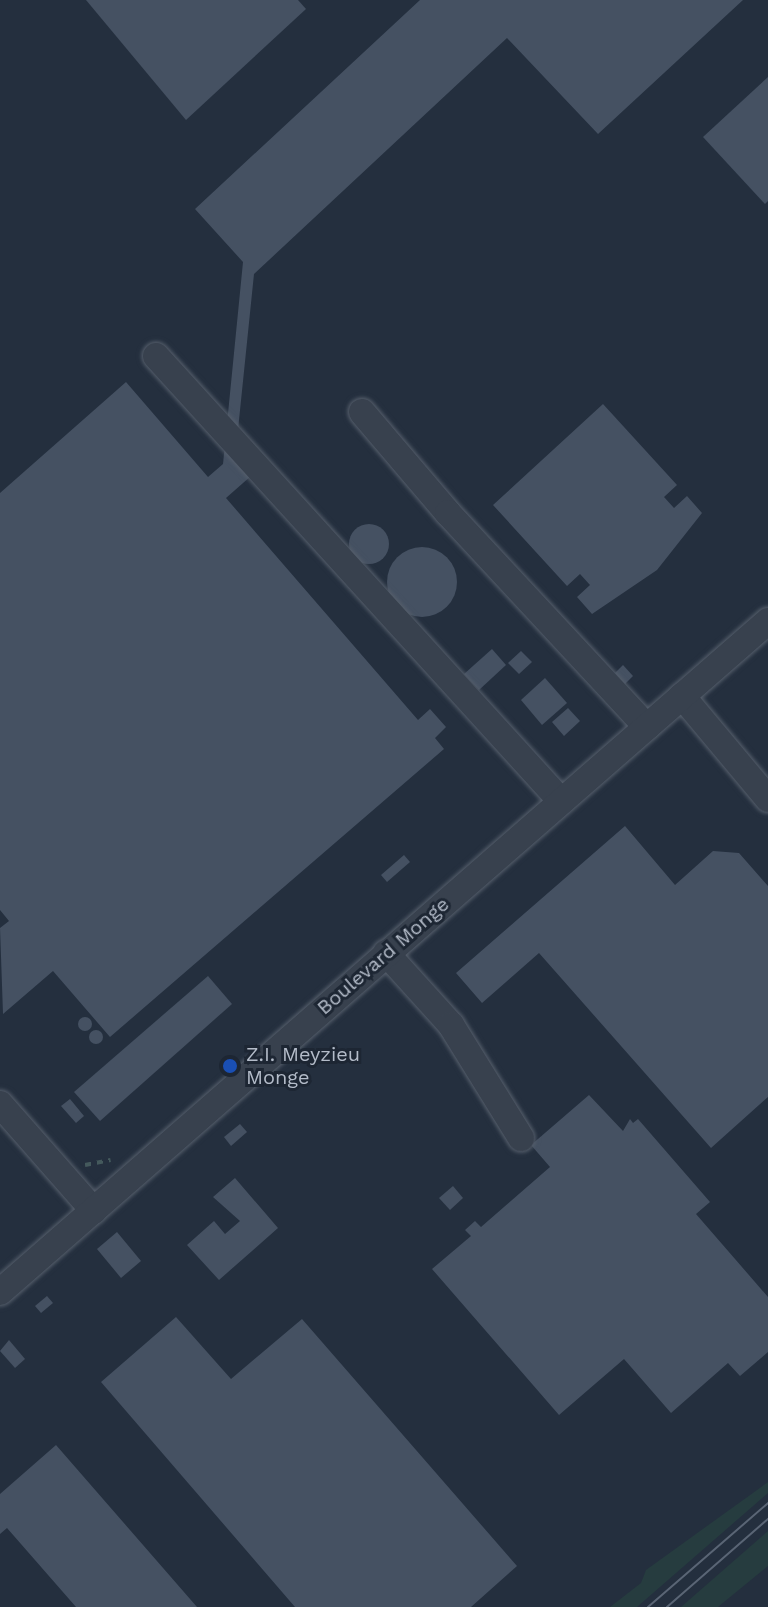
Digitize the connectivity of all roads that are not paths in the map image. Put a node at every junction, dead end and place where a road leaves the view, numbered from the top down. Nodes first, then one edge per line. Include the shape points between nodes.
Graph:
1 (156, 356) dead end
2 (362, 412) dead end
3 (768, 621) edge
4 (682, 696) junction
5 (647, 727) junction
6 (768, 799) edge
7 (561, 801) junction
8 (386, 953) junction
9 (0, 1104) edge
10 (521, 1138) dead end
11 (94, 1211) junction
12 (0, 1292) edge

1 - 7 street
2 - 5 street
3 - 4 street, Boulevard Monge
4 - 5 street, Boulevard Monge
4 - 6 street
5 - 7 street, Boulevard Monge
7 - 8 street, Boulevard Monge
8 - 10 street via 451,1025
8 - 11 street, Boulevard Monge
9 - 11 street
11 - 12 street, Boulevard Monge

